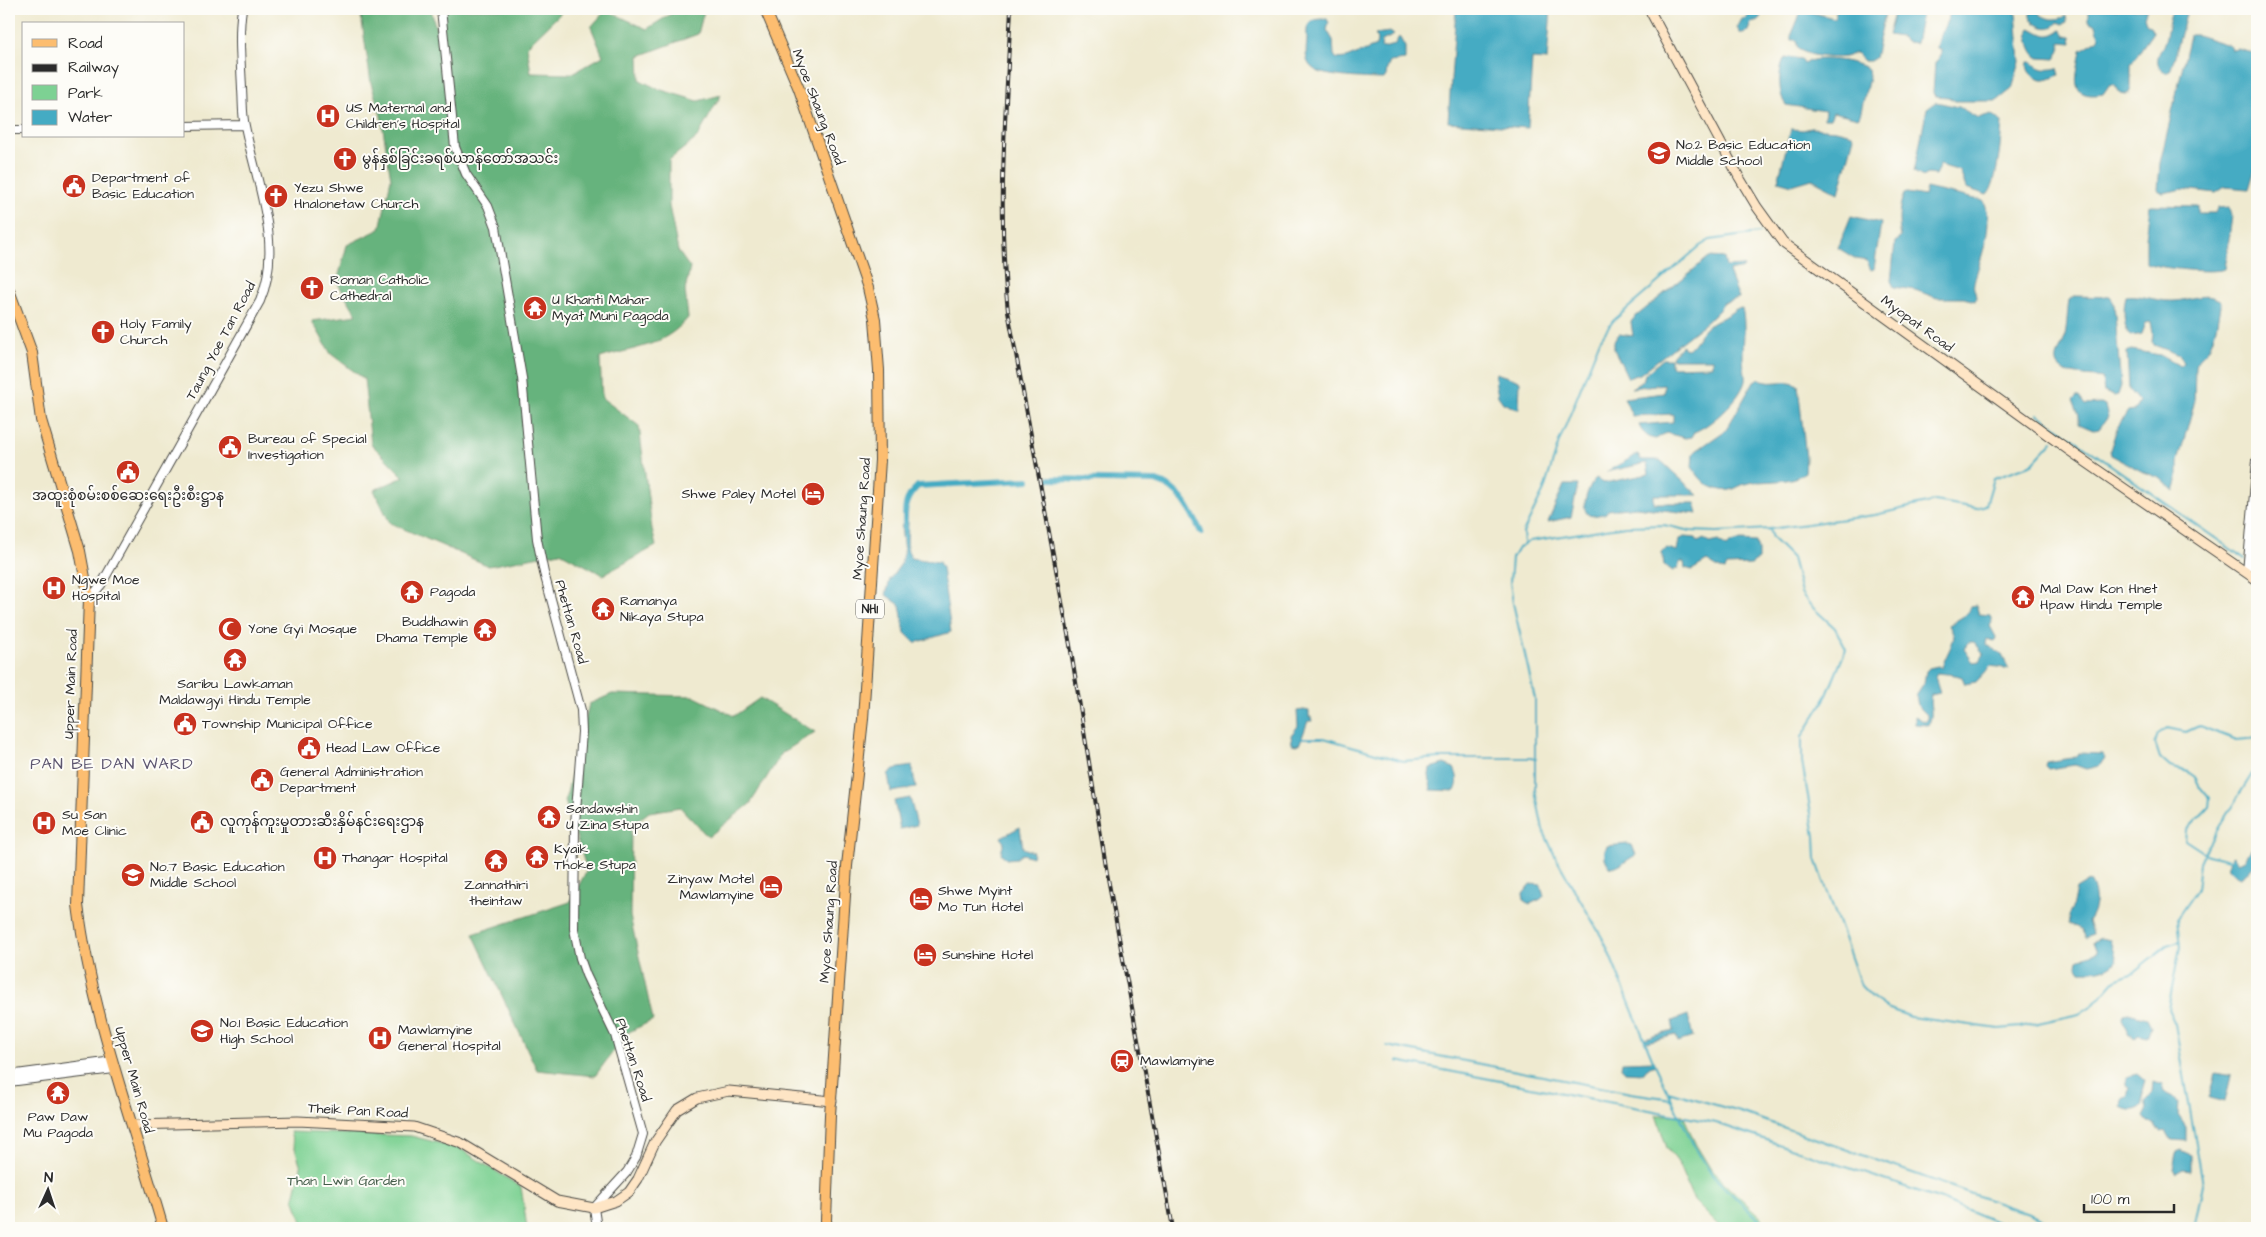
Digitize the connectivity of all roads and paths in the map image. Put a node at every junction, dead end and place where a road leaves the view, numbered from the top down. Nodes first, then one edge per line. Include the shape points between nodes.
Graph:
1 (242, 9) edge
2 (441, 9) edge
3 (765, 9) edge
4 (1648, 9) edge
5 (244, 125) junction
6 (185, 126) edge
7 (9, 130) edge
8 (22, 130) edge
9 (9, 290) edge
10 (2257, 460) edge
11 (2246, 572) junction
12 (2257, 580) edge
13 (89, 599) junction
14 (113, 1065) junction
15 (9, 1075) edge
16 (9, 1082) edge
17 (832, 1101) junction
18 (132, 1125) junction
19 (594, 1208) junction
20 (164, 1228) edge
21 (597, 1228) edge
22 (827, 1228) edge

1 - 5 street, Taung Yoe Tan Road via 240,44
2 - 19 street, Phettan Road via 455,147 466,174 488,206 496,227 522,378 537,539 580,698 582,732 575,824 574,929 586,975 615,1035 643,1134 627,1172
3 - 17 main road, Myoe Shaung Road / NH1 via 799,89 868,288 875,319 878,361 880,460 862,719 847,866
4 - 11 main road, Myopat Road via 1756,207 1783,243 2070,451
5 - 6 street
5 - 13 street, Taung Yoe Tan Road via 267,224 268,284 198,414 101,584
7 - 8 street
9 - 13 main road, Upper Main Road via 32,352 41,420 80,551
10 - 11 street
11 - 12 main road, Myopat Road
13 - 14 main road, Upper Main Road via 78,905 88,965
14 - 15 street
14 - 16 street
14 - 18 main road, Upper Main Road
17 - 19 main road via 729,1091 696,1098 677,1110 655,1142 629,1192
17 - 22 main road, Myoe Shaung Road / NH1
18 - 19 main road, Theik Pan Road via 298,1121 414,1127 462,1143 557,1201
18 - 20 main road, Upper Main Road
19 - 21 street

